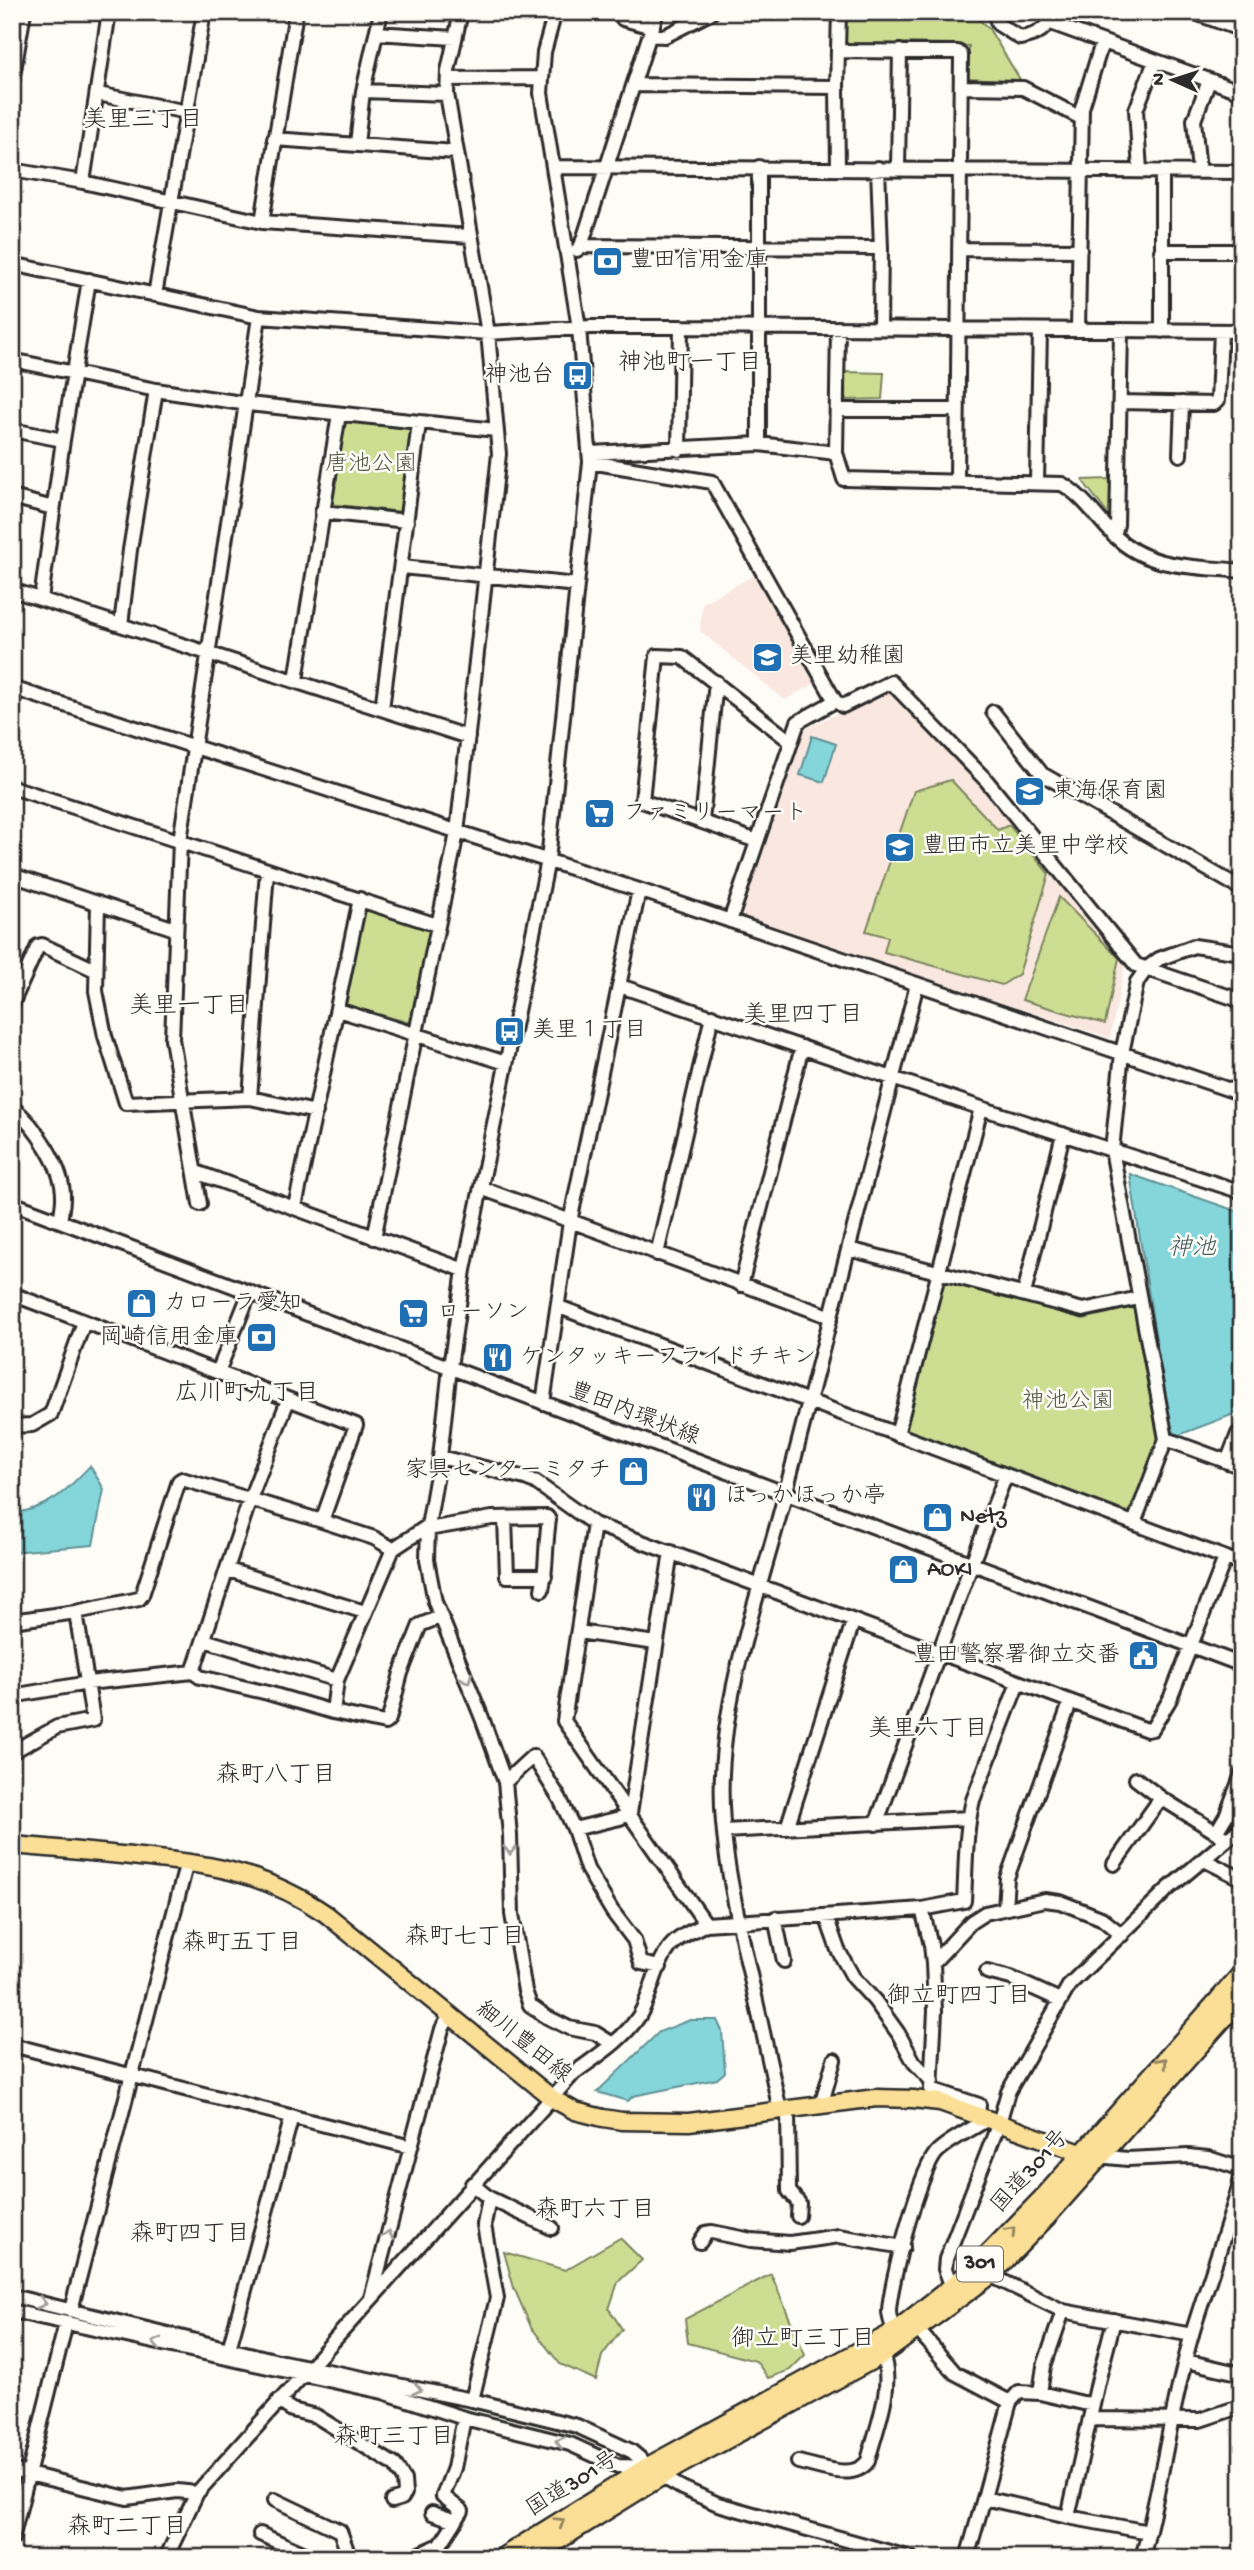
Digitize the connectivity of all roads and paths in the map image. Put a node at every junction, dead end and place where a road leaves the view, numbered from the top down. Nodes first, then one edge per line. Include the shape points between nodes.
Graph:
1 (24, 12) edge
2 (109, 12) edge
3 (204, 12) edge
4 (296, 12) edge
5 (381, 12) edge
6 (461, 12) edge
7 (555, 12) edge
8 (625, 12) edge
9 (657, 12) edge
10 (712, 12) edge
11 (839, 12) edge
12 (995, 12) edge
13 (1193, 12) edge
14 (1053, 18) edge
15 (1242, 30) edge
16 (651, 31) junction
17 (376, 33) junction
18 (454, 38) junction
19 (1102, 43) junction
20 (839, 51) junction
21 (900, 51) junction
22 (1155, 61) junction
23 (541, 78) junction
24 (448, 79) junction
25 (1209, 81) junction
26 (12, 82) edge
27 (635, 85) junction
28 (836, 87) junction
29 (962, 87) junction
30 (363, 90) junction
31 (1242, 92) edge
32 (97, 94) junction
33 (447, 94) junction
34 (187, 112) junction
35 (1081, 118) junction
36 (274, 139) junction
37 (357, 144) junction
38 (456, 152) junction
39 (606, 166) junction
40 (553, 167) junction
41 (759, 167) junction
42 (838, 167) junction
43 (878, 169) junction
44 (898, 169) junction
45 (960, 169) junction
46 (12, 170) edge
47 (1081, 170) junction
48 (1140, 170) junction
49 (1162, 172) junction
50 (1199, 172) junction
51 (1242, 172) edge
52 (83, 182) junction
53 (172, 203) junction
54 (262, 222) junction
55 (470, 236) junction
56 (581, 246) junction
57 (760, 247) junction
58 (881, 248) junction
59 (959, 249) junction
60 (1080, 250) junction
61 (1161, 251) junction
62 (1242, 251) edge
63 (568, 256) junction
64 (12, 264) edge
65 (89, 280) junction
66 (155, 295) junction
67 (260, 317) junction
68 (681, 327) junction
69 (760, 327) junction
70 (579, 328) junction
71 (838, 328) junction
72 (880, 328) junction
73 (960, 329) junction
74 (1041, 330) junction
75 (1078, 330) junction
76 (1161, 331) junction
77 (1221, 331) junction
78 (1242, 331) edge
79 (1121, 332) junction
80 (488, 333) junction
81 (12, 360) edge
82 (74, 373) junction
83 (156, 390) junction
84 (1121, 402) junction
85 (1182, 403) junction
86 (247, 404) junction
87 (837, 410) junction
88 (957, 410) junction
89 (339, 414) junction
90 (419, 424) junction
91 (12, 430) edge
92 (496, 430) junction
93 (63, 440) junction
94 (759, 444) junction
95 (679, 450) junction
96 (836, 453) junction
97 (1180, 454) dead end
98 (591, 458) junction
99 (957, 482) junction
100 (1037, 482) junction
101 (12, 497) edge
102 (52, 508) junction
103 (322, 512) junction
104 (407, 521) junction
105 (1114, 536) junction
106 (402, 567) junction
107 (1242, 571) edge
108 (486, 576) junction
109 (577, 585) junction
110 (12, 590) edge
111 (41, 599) junction
112 (121, 625) junction
113 (207, 654) junction
114 (296, 680) junction
115 (716, 682) junction
116 (12, 688) edge
117 (835, 701) junction
118 (382, 709) junction
119 (993, 712) dead end
120 (468, 737) junction
121 (790, 741) junction
122 (193, 748) junction
123 (12, 787) edge
124 (702, 821) junction
125 (457, 833) junction
126 (180, 841) junction
127 (757, 841) junction
128 (548, 860) junction
129 (267, 871) junction
130 (12, 875) edge
131 (1242, 889) edge
132 (639, 890) junction
133 (360, 899) junction
134 (98, 903) junction
135 (730, 921) junction
136 (437, 925) junction
137 (175, 929) junction
138 (1242, 953) edge
139 (1147, 968) junction
140 (95, 970) junction
141 (917, 984) junction
142 (620, 986) junction
143 (1242, 1001) edge
144 (12, 1004) edge
145 (338, 1010) junction
146 (712, 1016) junction
147 (416, 1036) junction
148 (802, 1047) junction
149 (1122, 1053) junction
150 (506, 1063) junction
151 (892, 1076) junction
152 (1242, 1094) edge
153 (250, 1098) junction
154 (183, 1101) junction
155 (12, 1107) edge
156 (981, 1108) junction
157 (316, 1112) junction
158 (1063, 1134) junction
159 (1112, 1150) junction
160 (196, 1172) junction
161 (481, 1188) junction
162 (1242, 1192) edge
163 (12, 1203) edge
164 (200, 1204) dead end
165 (295, 1207) junction
166 (60, 1221) junction
167 (570, 1222) junction
168 (374, 1238) junction
169 (849, 1249) junction
170 (657, 1254) junction
171 (464, 1270) junction
172 (940, 1273) junction
173 (741, 1285) junction
174 (250, 1292) junction
175 (1024, 1294) junction
176 (13, 1296) edge
177 (1139, 1298) junction
178 (559, 1307) junction
179 (831, 1317) junction
180 (84, 1322) junction
181 (450, 1367) junction
182 (218, 1373) junction
183 (288, 1400) junction
184 (809, 1401) junction
185 (543, 1403) junction
186 (12, 1426) edge
187 (1242, 1431) edge
188 (897, 1435) junction
189 (1166, 1439) junction
190 (440, 1457) junction
191 (1227, 1462) junction
192 (1242, 1467) edge
193 (1006, 1475) junction
194 (785, 1494) junction
195 (250, 1499) junction
196 (505, 1518) junction
197 (322, 1521) junction
198 (1134, 1523) junction
199 (594, 1524) junction
200 (428, 1528) junction
201 (393, 1549) junction
202 (671, 1552) junction
203 (1225, 1558) junction
204 (971, 1563) junction
205 (1242, 1564) edge
206 (228, 1570) junction
207 (545, 1576) junction
208 (760, 1585) junction
209 (542, 1590) dead end
210 (76, 1612) junction
211 (365, 1612) junction
212 (440, 1617) junction
213 (12, 1621) edge
214 (853, 1622) junction
215 (578, 1632) junction
216 (204, 1640) junction
217 (656, 1643) junction
218 (1189, 1645) junction
219 (940, 1654) junction
220 (1242, 1665) edge
221 (193, 1672) junction
222 (337, 1680) junction
223 (88, 1683) junction
224 (1018, 1683) junction
225 (12, 1696) edge
226 (1070, 1703) junction
227 (333, 1712) junction
228 (12, 1752) edge
229 (1242, 1774) edge
230 (1136, 1779) dead end
231 (506, 1782) junction
232 (1161, 1798) junction
233 (630, 1812) junction
234 (969, 1818) junction
235 (876, 1824) junction
236 (1242, 1827) edge
237 (787, 1828) junction
238 (574, 1829) junction
239 (724, 1831) junction
240 (1222, 1835) junction
241 (12, 1844) edge
242 (1204, 1860) junction
243 (187, 1862) junction
244 (1114, 1864) dead end
245 (1242, 1879) edge
246 (1004, 1908) junction
247 (922, 1909) junction
248 (826, 1916) junction
249 (775, 1918) junction
250 (738, 1920) junction
251 (706, 1924) junction
252 (1122, 1935) junction
253 (785, 1961) dead end
254 (933, 1963) junction
255 (660, 1967) junction
256 (987, 1972) dead end
257 (1242, 1974) edge
258 (1242, 1997) edge
259 (1060, 2000) junction
260 (451, 2014) junction
261 (613, 2044) junction
262 (12, 2045) edge
263 (834, 2060) dead end
264 (133, 2075) junction
265 (932, 2081) junction
266 (553, 2099) junction
267 (821, 2106) junction
268 (784, 2111) junction
269 (292, 2116) junction
270 (989, 2119) junction
271 (411, 2147) junction
272 (1090, 2155) junction
273 (1242, 2169) edge
274 (1242, 2176) edge
275 (472, 2184) junction
276 (488, 2198) junction
277 (798, 2216) dead end
278 (552, 2228) dead end
279 (700, 2242) dead end
280 (903, 2247) junction
281 (990, 2275) junction
282 (952, 2287) junction
283 (12, 2296) edge
284 (370, 2301) junction
285 (71, 2310) junction
286 (12, 2311) edge
287 (1063, 2311) junction
288 (1114, 2320) junction
289 (66, 2323) junction
290 (918, 2329) junction
291 (895, 2332) junction
292 (1192, 2335) junction
293 (229, 2349) junction
294 (882, 2354) junction
295 (1186, 2361) junction
296 (275, 2365) junction
297 (307, 2371) junction
298 (1242, 2374) edge
299 (1040, 2393) junction
300 (472, 2400) junction
301 (278, 2401) junction
302 (1010, 2402) junction
303 (1093, 2404) junction
304 (1242, 2406) edge
305 (464, 2418) junction
306 (1171, 2418) junction
307 (1090, 2419) junction
308 (798, 2462) dead end
309 (12, 2470) edge
310 (655, 2472) junction
311 (28, 2474) junction
312 (197, 2493) junction
313 (984, 2498) junction
314 (275, 2500) dead end
315 (392, 2501) dead end
316 (432, 2513) dead end
317 (1069, 2517) junction
318 (456, 2521) junction
319 (1149, 2532) junction
320 (260, 2533) dead end
321 (12, 2539) edge
322 (864, 2544) junction
323 (349, 2557) edge
324 (166, 2558) edge
325 (314, 2558) edge
326 (363, 2558) edge
327 (411, 2558) edge
328 (502, 2558) edge
329 (529, 2558) edge
330 (860, 2558) edge
331 (911, 2558) edge
332 (967, 2558) edge
333 (1142, 2558) edge

1 - 26 street
2 - 32 street
3 - 34 street
4 - 36 street
5 - 17 street
6 - 18 street
7 - 23 street
8 - 16 street via 623,19
9 - 16 street
10 - 16 street via 665,36
11 - 20 street
12 - 14 street via 998,24 1020,38 1035,35
13 - 15 street
14 - 19 street
16 - 27 street
17 - 18 street
17 - 30 street
18 - 24 street
19 - 22 street
19 - 35 street
20 - 21 street
20 - 28 street
21 - 29 street via 958,52
21 - 44 street
22 - 25 street
22 - 48 street via 1136,110
23 - 24 street
23 - 40 street
24 - 33 street
25 - 31 street
25 - 50 street via 1194,120
27 - 28 street
27 - 39 street
28 - 42 street
29 - 35 street via 1023,88
29 - 45 street
30 - 33 street
30 - 37 street
32 - 34 street
32 - 52 street
33 - 38 street
34 - 53 street
35 - 47 street
36 - 37 street
36 - 54 street
37 - 38 street
38 - 55 street
39 - 40 street
39 - 41 street
39 - 56 street
40 - 63 street
41 - 42 street
41 - 57 street
42 - 43 street
43 - 44 street
43 - 58 street
44 - 45 street
45 - 47 street
45 - 59 street
46 - 52 street
47 - 48 street
47 - 60 street
48 - 49 street
49 - 50 street
49 - 61 street
50 - 51 street
52 - 53 street
53 - 54 street
53 - 66 street
54 - 55 street
55 - 80 street
56 - 57 street
56 - 63 street
57 - 58 street
57 - 69 street
58 - 72 street
59 - 60 street
59 - 73 street
60 - 75 street
61 - 62 street
61 - 76 street
63 - 70 street
64 - 65 street
65 - 66 street
65 - 82 street
66 - 67 street
67 - 80 street
67 - 86 street
68 - 69 street
68 - 70 street
68 - 95 street
69 - 71 street
69 - 94 street
70 - 80 street
70 - 98 street
71 - 72 street
71 - 87 street
72 - 73 street
73 - 74 street
73 - 88 street
74 - 75 street
74 - 100 street
75 - 79 street
76 - 77 street
76 - 79 street
77 - 78 street
77 - 85 street via 1218,400 1214,404
79 - 84 street
80 - 92 street
81 - 82 street
82 - 83 street
82 - 93 street
83 - 86 street
83 - 112 street
84 - 85 street
84 - 105 street
85 - 97 street
86 - 89 street
86 - 113 street
87 - 88 street
87 - 96 street
88 - 99 street
89 - 90 street
89 - 103 street
90 - 92 street
90 - 104 street
91 - 93 street
92 - 108 street via 499,454
93 - 102 street
94 - 95 street
94 - 96 street
95 - 98 street
96 - 99 street via 844,480
98 - 109 street
98 - 117 street via 712,482
99 - 100 street
100 - 105 street via 1071,489
101 - 102 street
102 - 111 street
103 - 104 street
103 - 114 street
104 - 106 street
105 - 107 street via 1149,559
106 - 108 street
106 - 118 street
108 - 109 street
108 - 120 street
109 - 128 street
110 - 111 street
111 - 112 street
112 - 113 street
113 - 114 street
113 - 122 street
114 - 118 street
115 - 121 street
115 - 124 street
115 - 124 street via 682,657 657,656 642,801
116 - 122 street
117 - 121 street via 798,722
117 - 139 street via 843,706 891,682 986,780 1136,965
118 - 120 street
119 - 131 street via 1042,774
120 - 125 street
121 - 127 street
122 - 125 street
122 - 126 street
123 - 126 street
124 - 127 street
125 - 128 street
125 - 136 street
126 - 129 street
126 - 137 street
127 - 135 street
128 - 132 street
128 - 150 street
129 - 133 street
129 - 153 street
130 - 134 street
132 - 135 street
132 - 142 street
133 - 136 street
133 - 145 street
134 - 137 street
134 - 140 street
135 - 141 street
136 - 147 street
137 - 154 street via 172,1040
138 - 139 street via 1194,946
139 - 143 street
139 - 149 street via 1137,982
140 - 144 street via 38,946
140 - 154 street via 105,1036 124,1100 131,1104
141 - 149 street
141 - 151 street
142 - 146 street
142 - 167 street
145 - 147 street
145 - 157 street
146 - 148 street
146 - 170 street
147 - 150 street
147 - 168 street
148 - 151 street
148 - 173 street
149 - 152 street
149 - 159 street
150 - 161 street
151 - 156 street
151 - 169 street
153 - 154 street
153 - 157 street
154 - 160 street
155 - 166 street via 40,1137 55,1167 63,1197
156 - 158 street
156 - 172 street
157 - 165 street
158 - 159 street
158 - 175 street
159 - 162 street
159 - 177 street
160 - 164 street
160 - 165 street
161 - 167 street
161 - 171 street
163 - 166 street, 豊田内環状線
165 - 168 street
166 - 174 street, 豊田内環状線
167 - 170 street
167 - 178 street
168 - 171 street
169 - 172 street
169 - 179 street
170 - 173 street
171 - 181 street
172 - 175 street
172 - 188 street
173 - 179 street
174 - 181 street, 豊田内環状線
174 - 182 street
175 - 177 street via 1083,1310
176 - 180 street
177 - 189 street
178 - 184 street
178 - 185 street
179 - 184 street
180 - 182 street
180 - 186 street via 51,1414 32,1425
181 - 185 street, 豊田内環状線
181 - 190 street
182 - 183 street
183 - 195 street
183 - 197 street via 356,1425
184 - 188 street
184 - 194 street
185 - 194 street, 豊田内環状線
187 - 191 street
188 - 193 street
189 - 191 street
189 - 198 street
190 - 199 street via 535,1482
190 - 200 street
191 - 192 street
193 - 198 street
193 - 204 street
194 - 204 street, 豊田内環状線
194 - 208 street
195 - 197 street
195 - 206 street
195 - 210 street via 186,1479 179,1481 142,1595 134,1601
196 - 200 street
196 - 207 street via 507,1576
196 - 207 street via 547,1517
197 - 201 street
198 - 203 street
199 - 202 street
199 - 215 street
200 - 201 street
200 - 212 street via 429,1577
201 - 211 street
202 - 208 street
202 - 217 street
203 - 205 street
203 - 218 street
204 - 218 street, 豊田内環状線
204 - 219 street
206 - 211 street
206 - 216 street
207 - 209 street
208 - 214 street
208 - 239 street via 724,1741
210 - 213 street
210 - 223 street
211 - 222 street
212 - 227 street via 420,1625 389,1720 385,1723
212 -> 231 street
214 - 219 street
214 - 237 street
215 - 217 street
215 - 233 street via 564,1721
216 - 221 street
216 - 222 street
217 - 233 street
218 - 220 street, 豊田内環状線
218 - 226 street via 1170,1699 1152,1729
219 - 224 street
219 - 235 street
221 - 223 street
221 - 227 street
222 - 227 street
223 - 225 street
223 - 228 street via 93,1720 57,1727
224 - 226 street
224 - 234 street
226 - 246 street via 1005,1884
229 - 240 street
230 - 232 street
231 - 238 street via 533,1756
231 -> 261 street via 512,1914 530,2005 569,2028 596,2033
232 - 240 street
232 - 244 street
233 - 238 street
233 - 251 street
234 - 235 street
234 - 247 street via 964,1900
235 - 237 street
236 - 240 street
237 - 239 street
238 - 255 street via 587,1868 634,1940 641,1963
239 - 250 street
240 - 242 street
241 - 243 main road, 細川豊田線
242 - 245 street
242 - 252 street
243 - 260 main road, 細川豊田線 via 241,1872 300,1898
243 - 264 street
246 - 252 street via 1045,1900 1060,1902 1101,1918
246 - 254 street via 971,1922
247 - 248 street
247 - 254 street
248 - 249 street
248 - 265 street via 853,1977
249 - 250 street
249 - 253 street
250 - 251 street
250 - 268 street
251 - 255 street via 670,1947
252 - 259 street via 1070,1984
254 - 265 street
255 - 261 street via 638,2018
256 - 259 street
272 -> 257 highway, 国道301号 / 301
258 - 272 highway, 国道301号 / 301
259 - 270 street
260 - 266 main road, 細川豊田線
260 - 271 street via 442,2029
261 - 266 street via 574,2073
262 - 264 street
263 - 267 street
264 - 269 street
264 - 285 street
265 - 270 street via 931,2089 979,2105
266 - 268 main road, 細川豊田線 via 588,2116 622,2121 707,2122
266 - 275 street
267 - 268 main road, 細川豊田線
267 - 270 main road, 細川豊田線 via 876,2098 912,2099 940,2102
268 - 277 street via 789,2191 799,2203
269 - 271 street
269 - 293 street
270 - 272 main road, 細川豊田線
270 - 280 street via 931,2160
270 - 282 street via 946,2259
284 -> 271 street
272 - 273 street via 1128,2159 1188,2156
272 - 281 highway, 国道301号 / 301 via 1046,2217
282 -> 272 highway, 国道301号 / 301
274 - 292 street
275 - 276 street
275 - 284 street
276 - 278 street
276 - 300 street via 484,2225 497,2298
279 - 280 street via 712,2232 790,2243 839,2236
280 - 291 street via 889,2312
281 - 287 street
281 - 290 highway, 国道301号 / 301
282 - 291 highway, 国道301号 / 301
283 -> 285 street
284 - 297 street
285 - 293 street
286 - 289 street
287 - 288 street
287 - 299 street
288 - 292 street
288 - 303 street
296 -> 289 street
289 - 311 street
290 - 294 highway, 国道301号 / 301
290 - 302 street via 955,2373
291 - 310 highway, 国道301号 / 301
292 - 295 street
293 - 296 street
294 - 308 street via 888,2367 883,2406 863,2467 847,2472
294 - 310 highway, 国道301号 / 301
295 - 298 street
295 - 306 street
296 - 297 street
297 -> 300 street
297 - 301 street
297 - 305 street
299 - 302 street via 1019,2392
299 - 303 street
300 - 310 street via 577,2426 631,2451
301 - 312 street
301 - 315 street via 316,2416 395,2465 405,2493
302 - 313 street
303 - 307 street
304 - 306 street via 1200,2420
310 -> 305 street via 618,2466 570,2444
305 - 318 street via 443,2496 462,2511
306 - 307 street
306 - 319 street
307 - 317 street
309 - 311 street
310 - 322 street via 718,2504
328 -> 310 highway, 国道301号 / 301
310 - 329 highway, 国道301号 / 301
311 - 312 street via 127,2498
311 - 321 street
312 - 324 street
313 - 317 street
313 - 332 street
314 - 323 street via 340,2531
316 - 318 street
317 - 319 street
318 - 327 street via 440,2546
319 - 333 street
320 - 325 street
322 - 330 street
322 - 331 street
323 - 326 street

